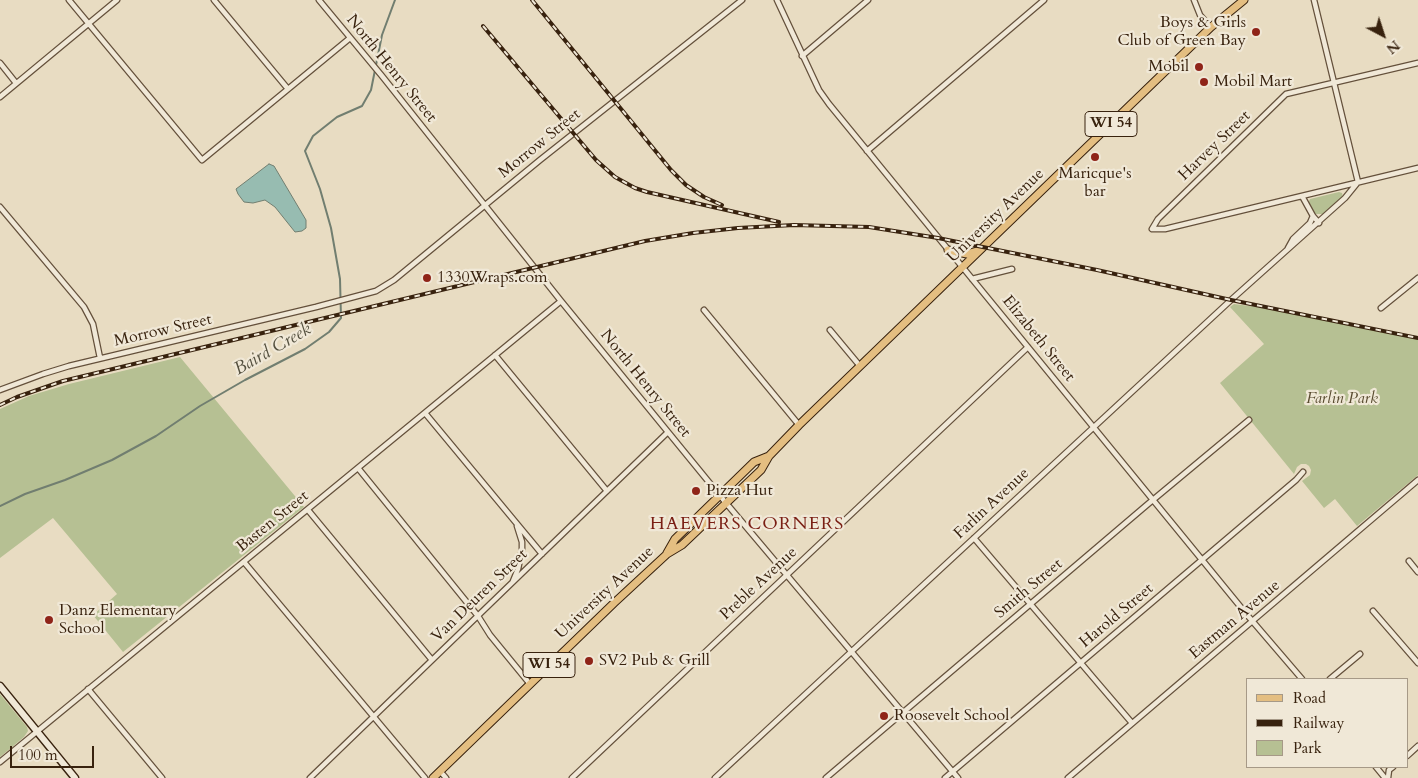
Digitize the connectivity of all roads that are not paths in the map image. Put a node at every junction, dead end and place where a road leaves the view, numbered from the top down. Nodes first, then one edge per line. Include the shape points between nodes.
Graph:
1 (69, 0) edge
2 (117, 0) edge
3 (214, 0) edge
4 (319, 0) edge
5 (742, 0) edge
6 (777, 0) edge
7 (868, 0) edge
8 (1044, 0) edge
9 (1194, 0) edge
10 (1244, 0) edge
11 (1314, 0) edge
12 (88, 23) junction
13 (1211, 27) junction
14 (350, 38) junction
15 (802, 56) junction
16 (0, 63) edge
17 (1418, 63) edge
18 (1334, 82) junction
19 (16, 83) junction
20 (288, 89) junction
21 (0, 97) edge
22 (867, 151) junction
23 (1418, 168) edge
24 (1358, 182) junction
25 (1302, 196) junction
26 (484, 206) junction
27 (0, 207) edge
28 (1313, 216) junction
29 (1319, 222) junction
30 (1287, 249) junction
31 (948, 250) junction
32 (980, 250) junction
33 (962, 267) junction
34 (1012, 269) dead end
35 (1418, 278) edge
36 (972, 279) junction
37 (561, 301) junction
38 (1381, 308) dead end
39 (704, 310) dead end
40 (830, 330) dead end
41 (1028, 346) junction
42 (495, 356) junction
43 (100, 358) junction
44 (860, 366) junction
45 (0, 390) edge
46 (425, 413) junction
47 (1249, 420) dead end
48 (799, 425) junction
49 (1094, 427) junction
50 (668, 432) junction
51 (769, 456) junction
52 (358, 468) junction
53 (1303, 472) dead end
54 (1418, 480) edge
55 (607, 491) junction
56 (720, 495) junction
57 (1154, 500) junction
58 (726, 502) junction
59 (308, 510) junction
60 (514, 520) junction
61 (974, 538) junction
62 (542, 554) junction
63 (667, 554) junction
64 (1203, 560) junction
65 (1409, 561) dead end
66 (244, 562) junction
67 (1418, 572) edge
68 (787, 574) junction
69 (510, 585) junction
70 (1030, 604) junction
71 (1373, 611) dead end
72 (478, 616) junction
73 (1253, 621) junction
74 (851, 651) junction
75 (1360, 654) dead end
76 (432, 660) junction
77 (1418, 662) edge
78 (1080, 663) junction
79 (1301, 678) edge
80 (1331, 678) edge
81 (530, 684) junction
82 (0, 686) edge
83 (88, 689) junction
84 (903, 712) junction
85 (373, 717) junction
86 (1132, 723) junction
87 (37, 732) junction
88 (1418, 746) edge
89 (1408, 755) edge
90 (0, 762) edge
91 (1377, 768) edge
92 (440, 771) junction
93 (953, 772) junction
94 (75, 778) edge
95 (162, 778) edge
96 (310, 778) edge
97 (425, 778) edge
98 (433, 778) edge
99 (446, 778) edge
100 (572, 778) edge
101 (715, 778) edge
102 (826, 778) edge
103 (945, 778) edge
104 (958, 778) edge
105 (1068, 778) edge
106 (1387, 778) edge

1 - 12 street
2 - 12 street
3 - 20 street
4 - 14 street, North Henry Street
5 - 26 street, Morrow Street
6 - 15 street, Elizabeth Street
7 - 15 street
8 - 22 street
9 - 13 street via 1200,15
10 - 13 main road, University Avenue / WI 54
11 - 18 street
12 - 19 street
12 - 20 street via 202,160
13 - 32 main road, University Avenue / WI 54
14 - 20 street
14 - 26 street, North Henry Street
15 - 22 street, Elizabeth Street via 819,90
16 - 19 street
17 - 18 street, Harvey Street
18 - 24 street
18 - 25 street, Harvey Street via 1286,94 1152,228 1166,230
19 - 21 street
22 - 31 street, Elizabeth Street
23 - 24 street
24 - 25 street
24 - 29 street, Farlin Avenue
25 - 28 street
26 - 37 street, North Henry Street
26 - 43 street, Morrow Street via 376,291
27 - 43 street via 84,307 93,324
28 - 29 street
28 - 30 street, Farlin Avenue
29 - 30 street, Farlin Avenue
30 - 49 street, Farlin Avenue
31 - 32 main road via 967,254
31 - 33 street, Elizabeth Street
32 - 33 main road, University Avenue / WI 54
33 - 36 street, Elizabeth Street
33 - 44 main road, University Avenue / WI 54
34 - 36 street
35 - 38 street
36 - 41 street, Elizabeth Street
37 - 42 street, Basten Street
37 - 50 street, North Henry Street
39 - 48 street
40 - 44 street
41 - 49 street, Elizabeth Street
41 - 68 street, Preble Avenue
42 - 46 street, Basten Street
42 - 55 street
43 - 45 street, Morrow Street
44 - 48 main road, University Avenue / WI 54
46 - 52 street, Basten Street
46 - 60 street
47 - 57 street, Smith Street
48 - 51 main road, University Avenue / WI 54
49 - 57 street, Elizabeth Street
49 - 61 street, Farlin Avenue
50 - 55 street, Van Deuren Street
50 - 56 street, North Henry Street
51 - 56 main road, University Avenue / WI 54 via 754,462
51 - 58 main road, University Avenue / WI 54 via 761,470
52 - 59 street, Basten Street
52 - 72 street
53 - 64 street, Harold Street
54 - 73 street, Eastman Avenue
55 - 62 street, Van Deuren Street
56 - 58 street, North Henry Street
56 - 63 main road, University Avenue / WI 54 via 675,539
57 - 64 street, Elizabeth Street
57 - 70 street, Smith Street
58 - 63 main road, University Avenue / WI 54 via 682,545
58 - 68 street, North Henry Street
59 - 66 street, Basten Street
59 - 76 street
60 - 62 street
60 - 69 street via 522,550 518,570
61 - 70 street
61 - 74 street, Farlin Avenue
62 - 69 street, Van Deuren Street
63 - 81 main road, University Avenue / WI 54
64 - 73 street, Elizabeth Street
64 - 78 street, Harold Street
65 - 67 street
66 - 83 street, Basten Street
66 - 85 street
68 - 74 street, North Henry Street
68 - 100 street, Preble Avenue
69 - 72 street, Van Deuren Street
70 - 78 street
70 - 84 street, Smith Street
71 - 77 street
72 - 76 street, Van Deuren Street
72 - 81 street
73 - 79 street, Elizabeth Street
73 - 86 street, Eastman Avenue
74 - 84 street, North Henry Street
74 - 101 street, Farlin Avenue
75 - 80 street
76 - 85 street, Van Deuren Street
78 - 86 street
78 - 93 street, Harold Street
81 - 92 main road, University Avenue / WI 54
82 - 87 street
83 - 87 street, Basten Street
83 - 95 street
84 - 93 street, North Henry Street
84 - 102 street, Smith Street
85 - 96 street, Van Deuren Street
85 - 97 street
86 - 105 street, Eastman Avenue
87 - 90 street, Basten Street
87 - 94 street
88 - 89 street
91 - 106 street
92 - 98 main road, University Avenue / WI 54
92 - 99 street
93 - 103 street, Harold Street
93 - 104 street, North Henry Street

